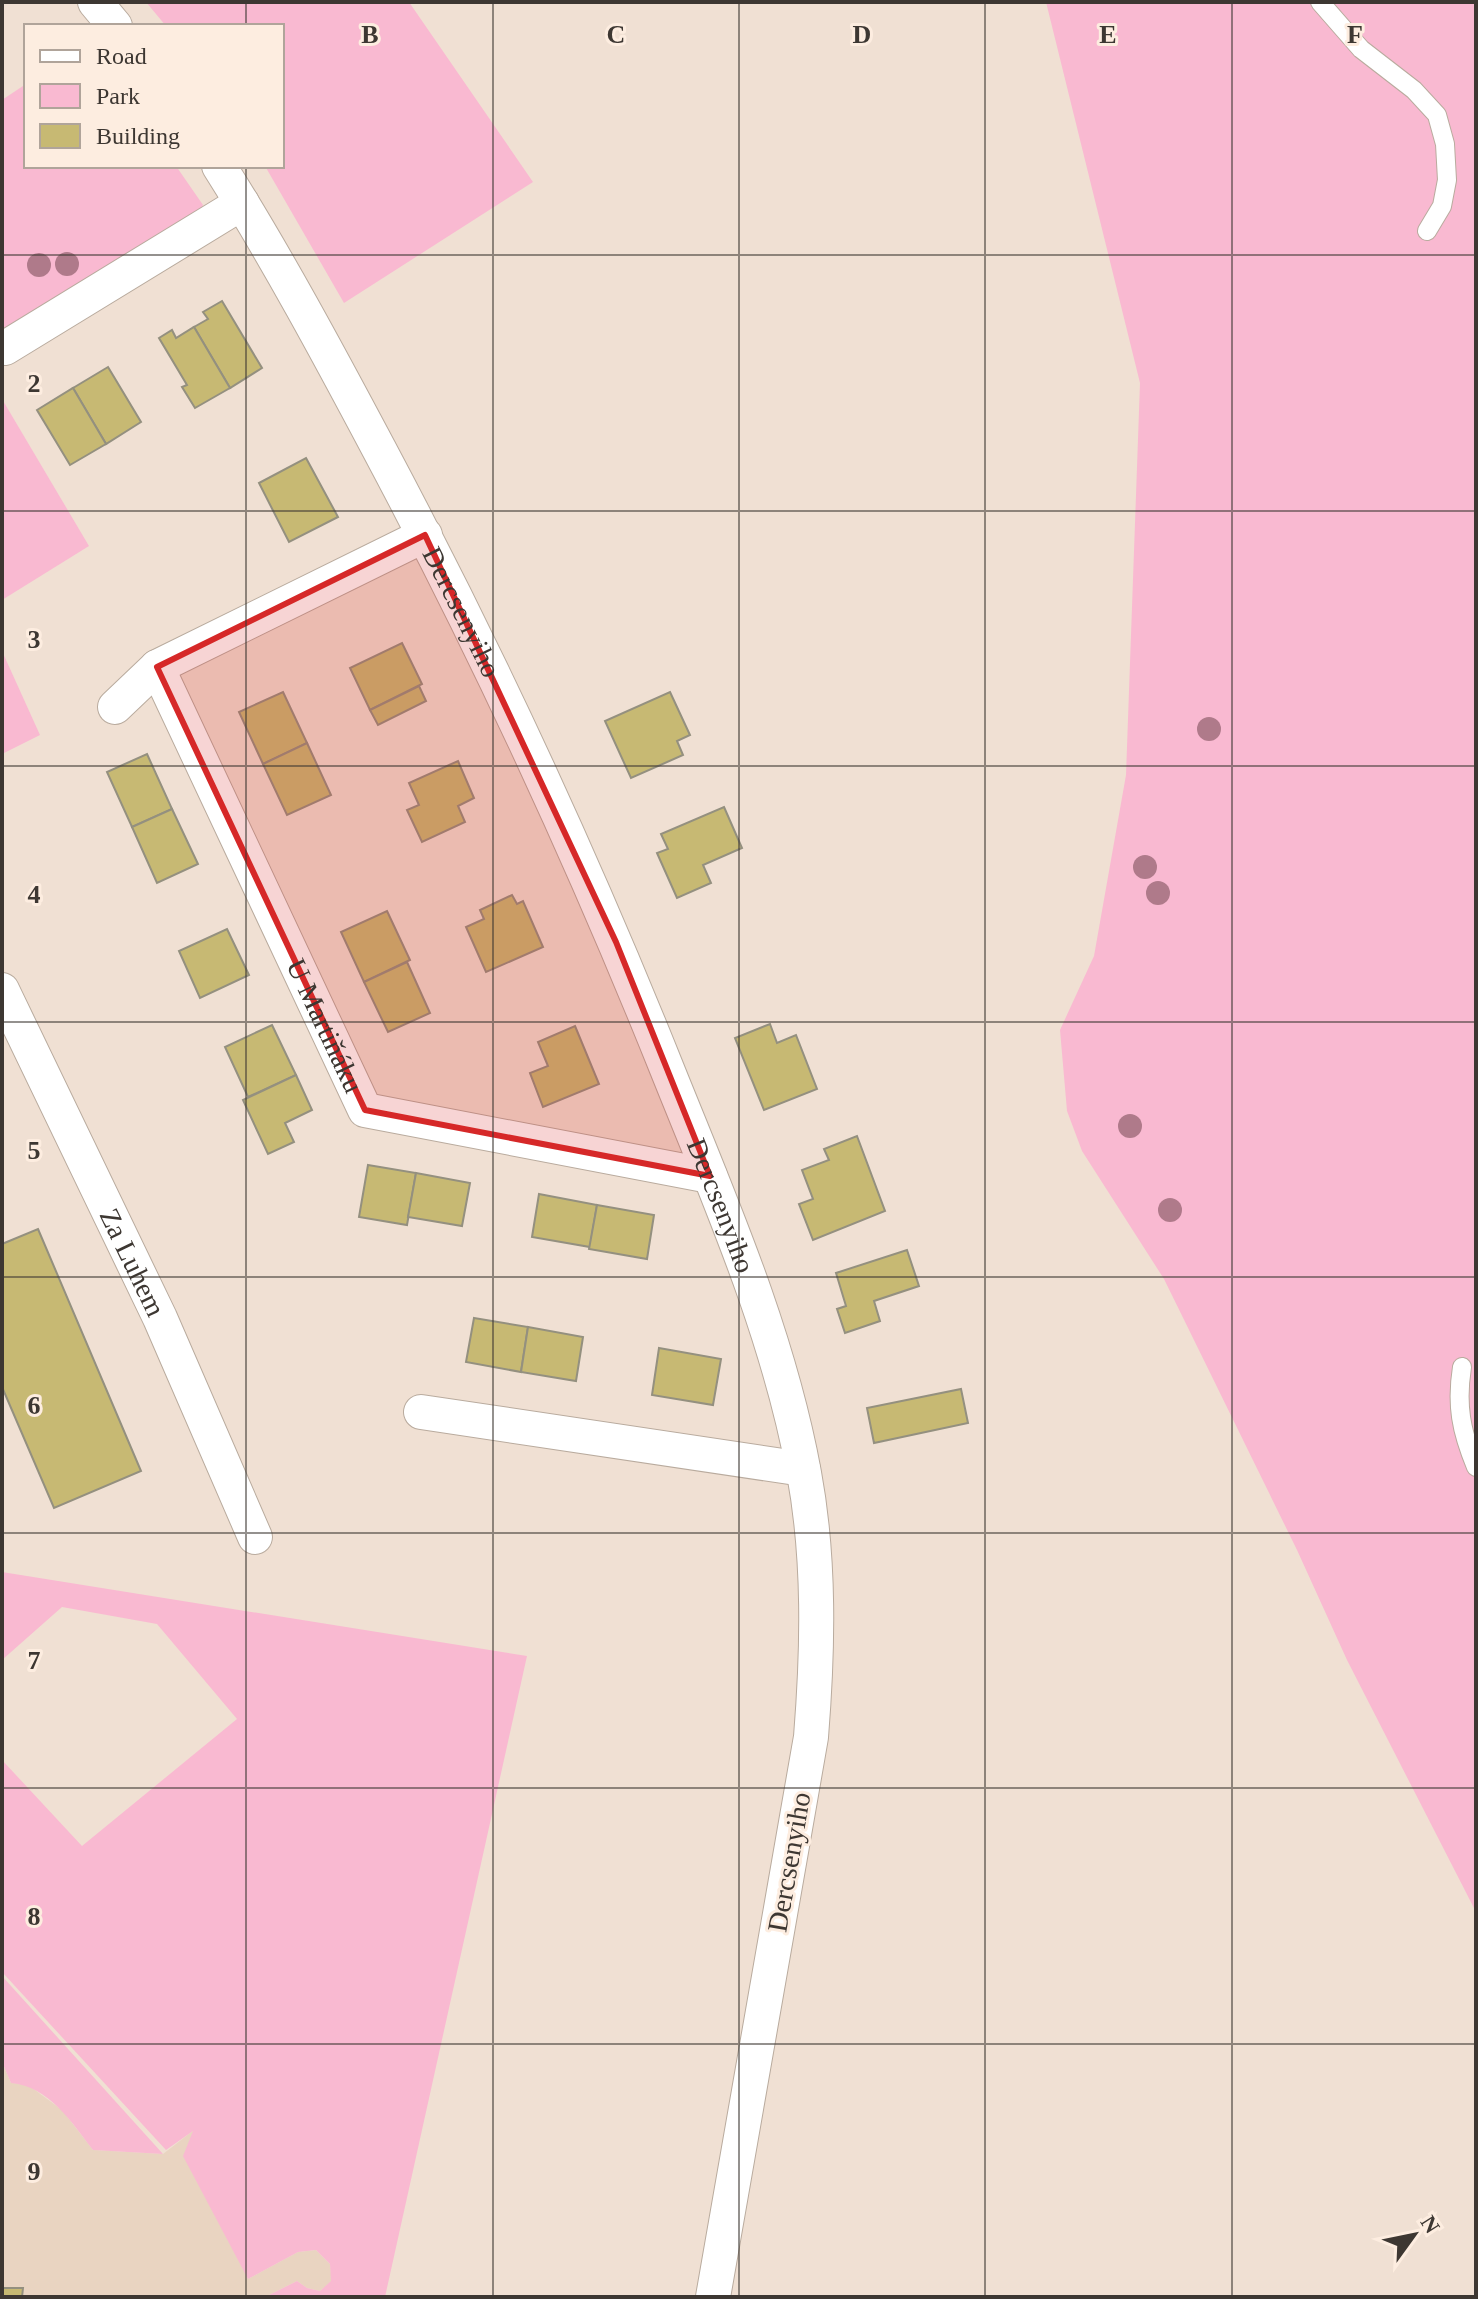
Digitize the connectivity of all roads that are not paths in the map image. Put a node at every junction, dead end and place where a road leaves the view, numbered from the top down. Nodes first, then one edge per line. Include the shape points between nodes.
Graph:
1 (95, 2) edge
2 (1320, 2) edge
3 (113, 24) edge
4 (220, 168) edge
5 (242, 203) junction
6 (1427, 231) dead end
7 (5, 348) dead end
8 (425, 535) junction
9 (157, 667) junction
10 (115, 707) dead end
11 (2, 990) edge
12 (710, 1176) junction
13 (1462, 1367) dead end
14 (421, 1412) dead end
15 (1476, 1467) edge
16 (803, 1469) junction
17 (255, 1537) dead end
18 (713, 2297) edge

1 - 3 street
2 - 6 lane via 1361,49 1437,115 1447,180 1442,206
4 - 5 street, Dercsenyiho
5 - 7 street
5 - 8 street, Dercsenyiho
8 - 9 street
8 - 12 street, Dercsenyiho via 616,942
9 - 10 street
9 - 12 street, U Martiňáku via 365,1110
11 - 17 street, Za Luhem via 160,1318
12 - 16 street, Dercsenyiho via 755,1290
13 - 15 lane via 1457,1396
14 - 16 street
16 - 18 street, Dercsenyiho via 813,1533 817,1665 811,1737

